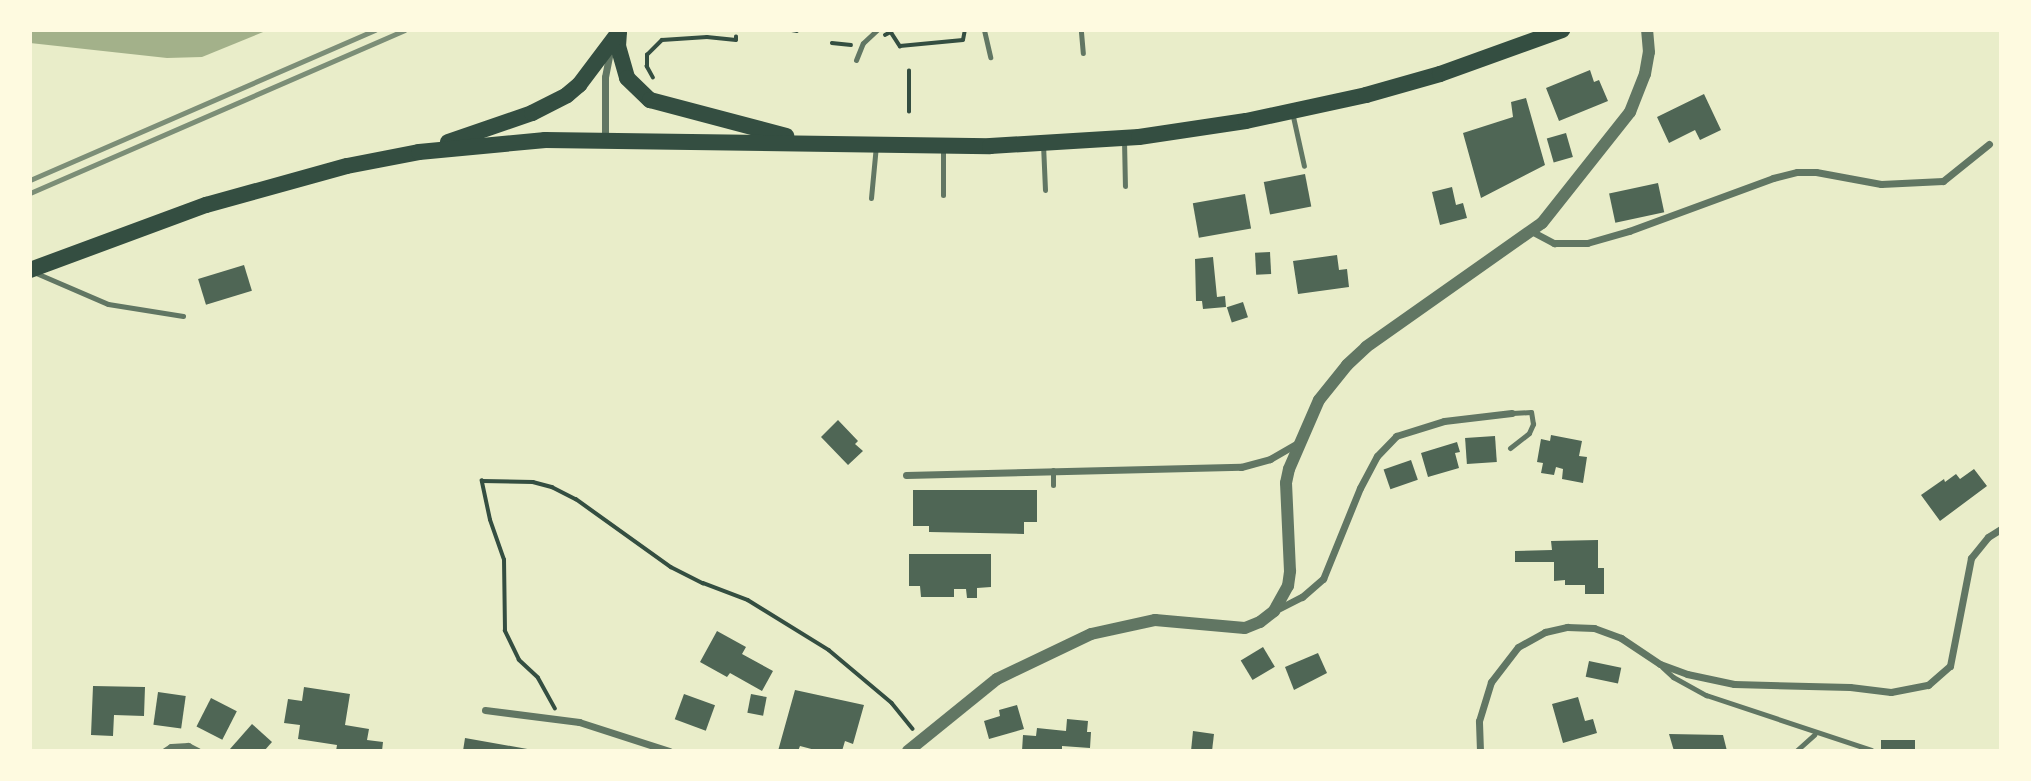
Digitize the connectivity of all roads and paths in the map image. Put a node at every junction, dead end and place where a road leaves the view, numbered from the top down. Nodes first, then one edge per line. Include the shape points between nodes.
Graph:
1 (877, 30) edge
2 (965, 30) edge
3 (984, 30) edge
4 (1562, 30) edge
5 (1647, 30) edge
6 (620, 31) edge
7 (1080, 32) dead end
8 (883, 36) dead end
9 (736, 37) dead end
10 (832, 43) dead end
11 (854, 45) dead end
12 (908, 46) junction
13 (909, 51) dead end
14 (1083, 53) dead end
15 (990, 57) dead end
16 (856, 60) dead end
17 (909, 71) dead end
18 (656, 82) dead end
19 (909, 112) dead end
20 (1292, 112) junction
21 (1124, 138) junction
22 (605, 139) junction
23 (816, 144) junction
24 (1989, 144) dead end
25 (876, 145) junction
26 (1043, 145) junction
27 (943, 146) junction
28 (419, 152) junction
29 (1304, 166) dead end
30 (1125, 186) dead end
31 (1045, 190) dead end
32 (943, 195) dead end
33 (871, 198) dead end
34 (1533, 232) junction
35 (30, 270) edge
36 (183, 316) dead end
37 (1511, 413) joint
38 (1299, 443) junction
39 (1510, 448) dead end
40 (1053, 470) junction
41 (906, 475) dead end
42 (1053, 485) dead end
43 (2001, 529) edge
44 (1274, 611) junction
45 (1660, 664) junction
46 (485, 710) dead end
47 (562, 719) junction
48 (1815, 734) junction
49 (920, 739) junction
50 (1871, 750) edge
51 (165, 751) edge
52 (198, 751) edge
53 (669, 751) edge
54 (908, 751) edge
55 (1480, 751) edge
56 (1796, 751) edge

1 - 16 lane via 863,43
2 - 12 path via 963,40
3 - 15 lane
4 - 20 main road via 1402,85
5 - 34 street via 1645,74 1630,111
6 - 22 street via 607,59
6 - 23 main road via 618,46 627,78 650,100
6 - 28 main road via 567,95 532,113
7 - 14 lane
8 - 12 path via 891,32 900,46
9 - 18 path via 674,37 656,43 646,60
10 - 11 path
12 - 13 path
17 - 19 path
20 - 21 main road
20 - 29 lane
21 - 26 main road
21 - 30 lane
22 - 23 main road
22 - 28 main road
23 - 25 main road
24 - 34 street via 1942,181 1881,184 1797,172 1587,243 1554,243
25 - 27 main road
25 - 33 lane
26 - 27 main road
26 - 31 lane
27 - 32 lane
28 - 35 main road via 347,166 206,205
34 - 38 street via 1356,355 1319,400
35 - 36 lane via 108,304
37 - 39 lane via 1531,412 1533,424
37 - 44 street via 1444,421 1396,436 1377,456 1360,488 1323,579 1302,597
38 - 40 street via 1270,459 1241,467
38 - 44 street via 1286,483 1291,555 1288,586
40 - 41 street
40 - 42 lane
43 - 45 street via 1971,558 1950,666 1928,685 1891,692 1734,684
44 - 49 street via 1245,628 1155,620 1091,634 997,679
45 - 48 lane via 1673,677 1706,695
45 - 55 street via 1621,638 1594,628 1545,632 1518,647 1491,682 1479,721
46 - 47 street
47 - 49 path via 538,678 519,660 505,631 505,560 482,481 552,487 598,513 671,567 748,600 860,674 892,703
47 - 53 street
48 - 50 lane
48 - 56 lane
49 - 54 street
51 - 52 street via 188,746

